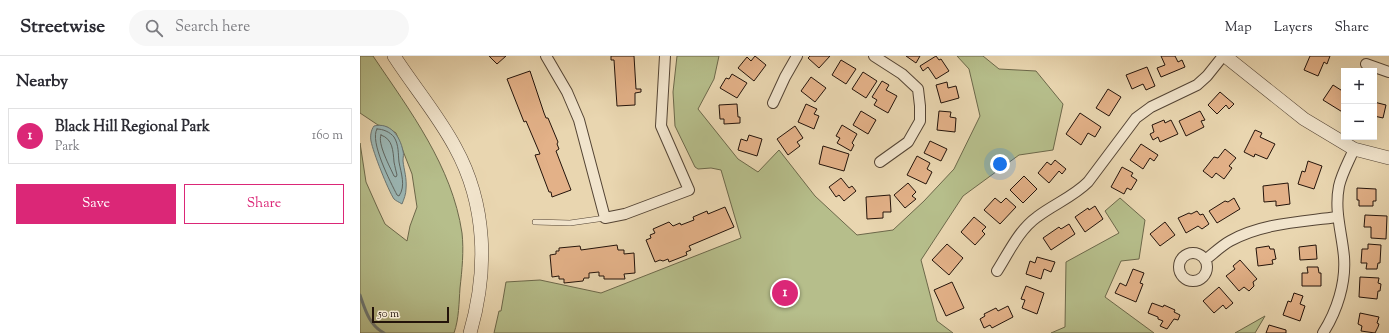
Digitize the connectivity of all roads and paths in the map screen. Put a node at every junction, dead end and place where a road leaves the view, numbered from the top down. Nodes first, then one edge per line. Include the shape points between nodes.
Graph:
1 (394, 56) edge
2 (546, 56) edge
3 (665, 56) edge
4 (797, 56) edge
5 (874, 56) edge
6 (1224, 56) edge
7 (1366, 64) dead end
8 (1389, 72) edge
9 (774, 103) dead end
10 (1354, 149) junction
11 (1389, 158) edge
12 (880, 162) dead end
13 (1337, 217) junction
14 (605, 218) junction
15 (535, 222) dead end
16 (1204, 260) dead end
17 (997, 271) dead end
18 (470, 333) edge
19 (1324, 333) edge

1 - 18 street via 455,147 475,198 483,259 478,302
2 - 14 street via 579,120
3 - 14 street via 661,126 689,190 625,214
4 - 9 street
5 - 12 street via 902,74 918,89 920,106 920,122 908,142
6 - 10 street via 1304,119
6 - 17 street via 1197,85 1151,107 1136,118 1081,189 1037,216 1024,228
7 - 8 street
10 - 11 street
10 - 13 street via 1339,186
13 - 16 street via 1253,231 1229,242
13 - 19 street via 1344,257 1342,288 1331,321
14 - 15 lane via 588,222

